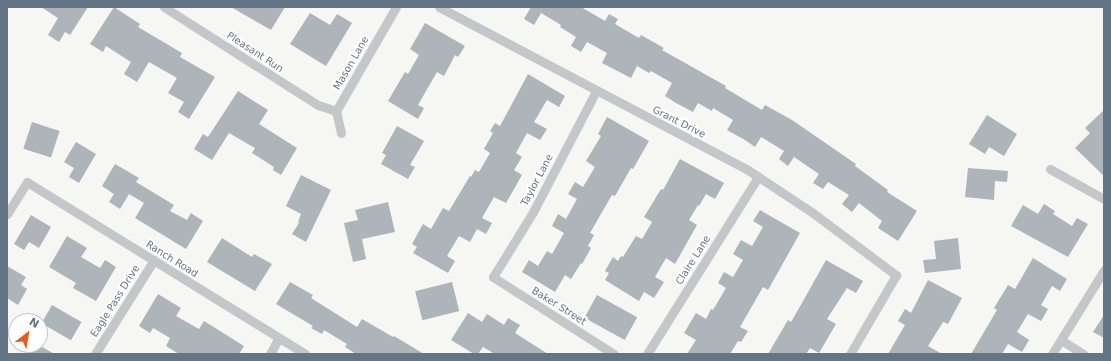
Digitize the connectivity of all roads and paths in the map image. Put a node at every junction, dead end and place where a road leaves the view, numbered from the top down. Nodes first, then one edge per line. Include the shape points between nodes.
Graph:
1 (164, 7) edge
2 (396, 7) edge
3 (439, 7) edge
4 (596, 91) junction
5 (336, 111) junction
6 (341, 133) dead end
7 (1050, 169) dead end
8 (758, 177) junction
9 (1104, 199) edge
10 (7, 214) edge
11 (154, 260) junction
12 (1104, 270) edge
13 (493, 277) joint
14 (279, 338) junction
15 (1061, 340) junction
16 (95, 354) edge
17 (270, 354) edge
18 (305, 354) edge
19 (614, 354) edge
20 (647, 354) edge
21 (850, 354) edge
22 (1052, 354) edge
23 (1083, 354) edge

1 - 5 street, Pleasant Run via 318,105
2 - 5 street, Mason Lane
3 - 4 street, Grant Drive
4 - 8 street, Grant Drive
4 - 13 street, Taylor Lane via 533,212
5 - 6 street
7 - 9 street
8 - 20 street, Claire Lane
8 - 21 street, Grant Drive via 813,213 896,275
10 - 11 street, Ranch Road via 27,182
11 - 14 street, Ranch Road
11 - 16 street, Eagle Pass Drive
12 - 15 street
13 - 19 street, Baker Street
14 - 17 street
14 - 18 street, Ranch Road
15 - 22 street
15 - 23 street

